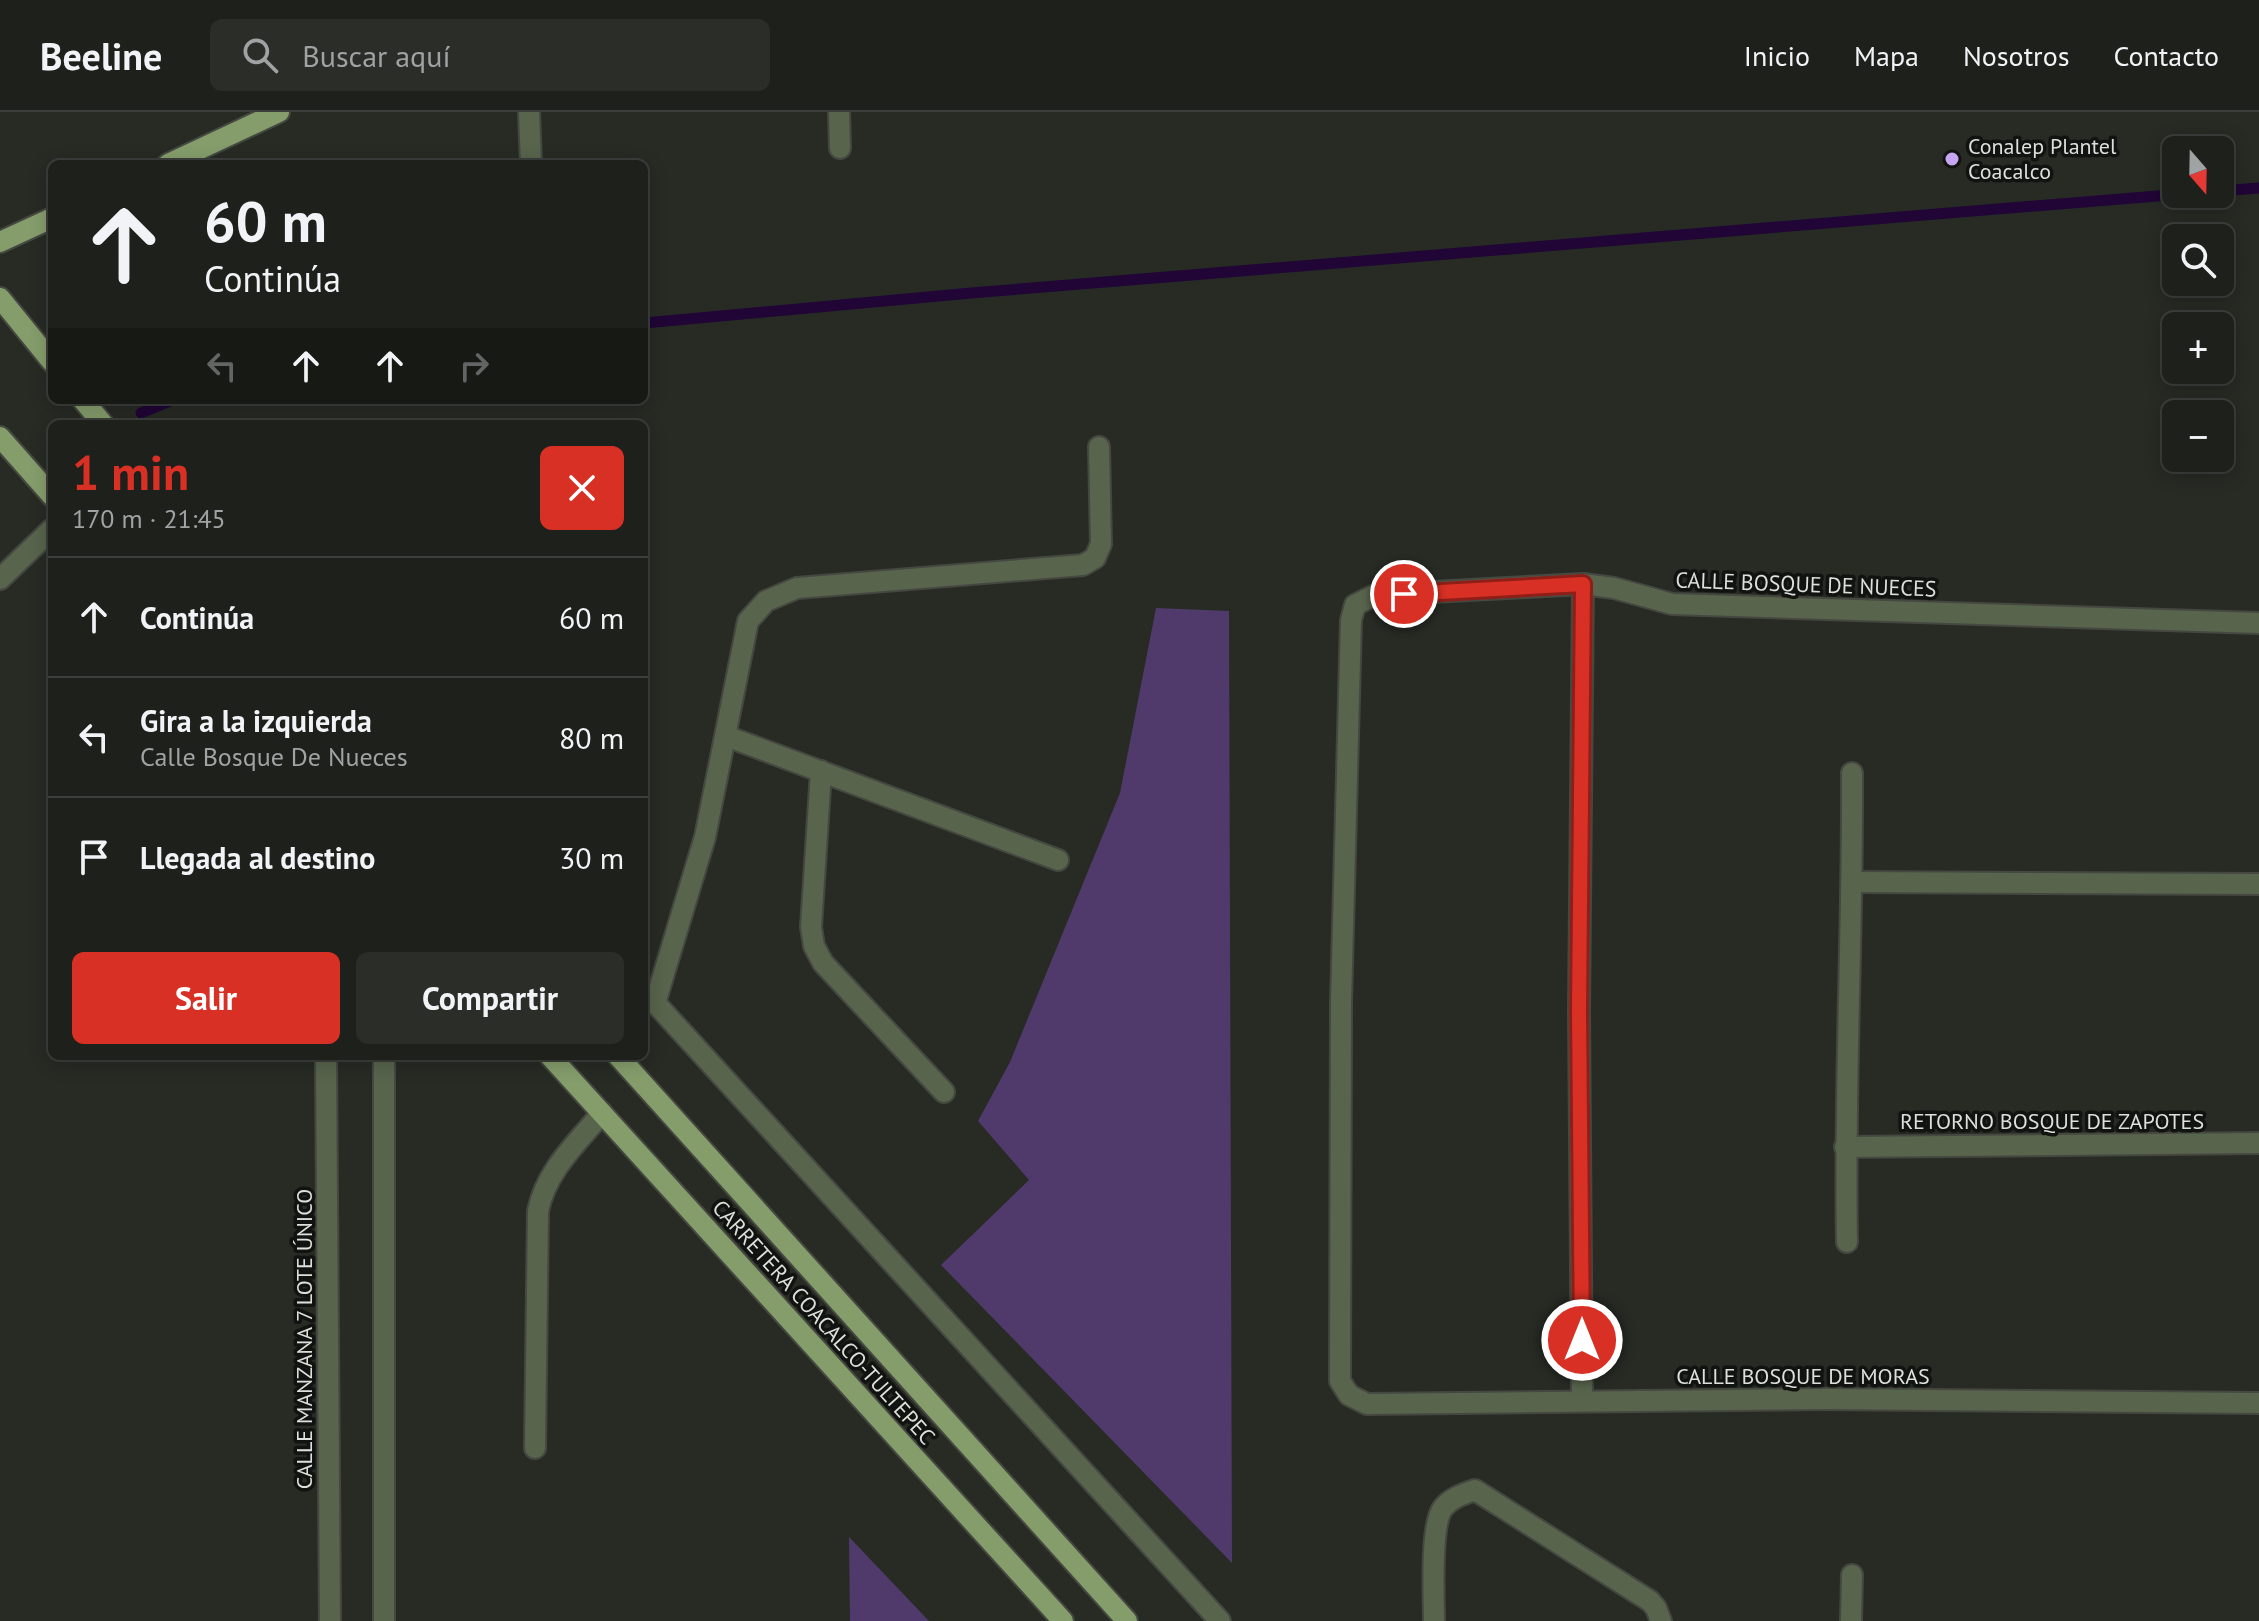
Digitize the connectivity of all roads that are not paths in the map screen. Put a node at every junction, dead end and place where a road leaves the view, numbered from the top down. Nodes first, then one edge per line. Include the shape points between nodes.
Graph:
1 (279, 112) edge
2 (529, 112) edge
3 (839, 112) edge
4 (840, 148) dead end
5 (177, 160) edge
6 (531, 160) edge
7 (48, 220) edge
8 (0, 242) edge
9 (0, 298) edge
10 (48, 357) edge
11 (86, 404) edge
12 (100, 420) edge
13 (0, 437) edge
14 (1099, 447) dead end
15 (48, 491) edge
16 (48, 533) edge
17 (0, 579) edge
18 (1583, 584) junction
19 (2259, 623) edge
20 (726, 736) junction
21 (821, 771) junction
22 (1852, 773) dead end
23 (1058, 860) dead end
24 (1853, 882) junction
25 (2259, 884) edge
26 (650, 997) edge
27 (326, 1060) edge
28 (384, 1060) edge
29 (554, 1060) edge
30 (622, 1060) edge
31 (944, 1092) dead end
32 (602, 1113) junction
33 (2259, 1143) edge
34 (1845, 1147) junction
35 (1847, 1242) dead end
36 (1349, 1395) joint
37 (1582, 1400) junction
38 (2259, 1403) edge
39 (535, 1448) dead end
40 (1852, 1575) dead end
41 (330, 1621) edge
42 (384, 1621) edge
43 (1063, 1621) edge
44 (1127, 1621) edge
45 (1220, 1621) edge
46 (1434, 1621) edge
47 (1661, 1621) edge
48 (1851, 1621) edge

1 - 5 main road
2 - 6 street
3 - 4 street
7 - 8 main road
9 - 10 main road
11 - 12 main road
13 - 15 main road
14 - 20 street via 1101,544 1095,558 1083,565 797,588 766,601 748,621
16 - 17 street
18 - 19 street, CALLE BOSQUE DE NUECES via 1672,604
18 - 36 street, CALLE BOSQUE DE NUECES via 1375,595 1355,605 1341,1003 1340,1381
18 - 37 street
20 - 21 street
20 - 26 street via 705,837
21 - 23 street
21 - 31 street via 814,946 823,963
22 - 24 street
24 - 25 street
24 - 34 street
26 - 45 street
27 - 41 street, CALLE MANZANA 7 LOTE ÚNICO
28 - 42 street
29 - 32 main road, CARRETERA COACALCO-TULTEPEC
30 - 44 main road, CARRETERA COACALCO-TULTEPEC
32 - 39 street via 542,1191
32 - 43 main road, CARRETERA COACALCO-TULTEPEC
33 - 34 street, RETORNO BOSQUE DE ZAPOTES
34 - 35 street
36 - 37 street, CALLE BOSQUE DE MORAS via 1367,1404
37 - 38 street, CALLE BOSQUE DE MORAS
40 - 48 street
46 - 47 street via 1435,1533 1441,1510 1456,1496 1475,1490 1650,1601

